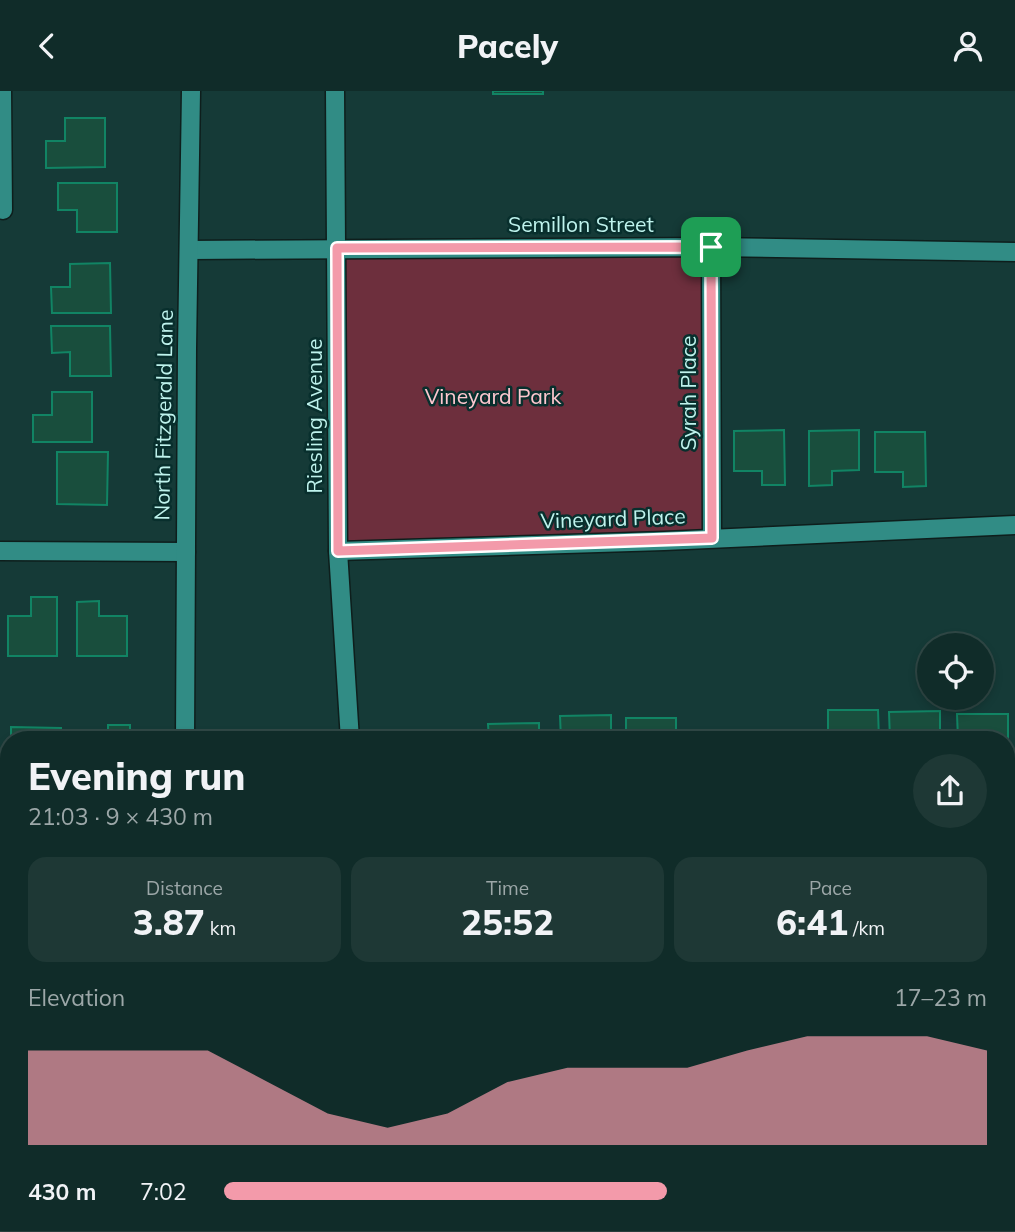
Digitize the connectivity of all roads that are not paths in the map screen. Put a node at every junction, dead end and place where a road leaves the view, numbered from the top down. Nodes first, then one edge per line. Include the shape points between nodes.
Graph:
1 (2, 91) edge
2 (191, 91) edge
3 (335, 91) edge
4 (3, 210) dead end
5 (711, 247) junction
6 (337, 248) junction
7 (190, 250) junction
8 (1015, 252) edge
9 (1015, 525) edge
10 (712, 538) junction
11 (0, 551) edge
12 (338, 551) junction
13 (186, 552) junction
14 (185, 731) edge
15 (349, 731) edge

1 - 4 street
2 - 7 street, North Fitzgerald Lane
3 - 6 street, Riesling Avenue
5 - 6 street, Semillon Street
5 - 8 street, Semillon Street
5 - 10 street, Syrah Place
6 - 7 street, Semillon Street
6 - 12 street, Riesling Avenue
7 - 13 street, North Fitzgerald Lane
9 - 10 street, Vineyard Place
10 - 12 street, Vineyard Place
11 - 13 street
12 - 15 street, Riesling Avenue
13 - 14 street, North Fitzgerald Lane

